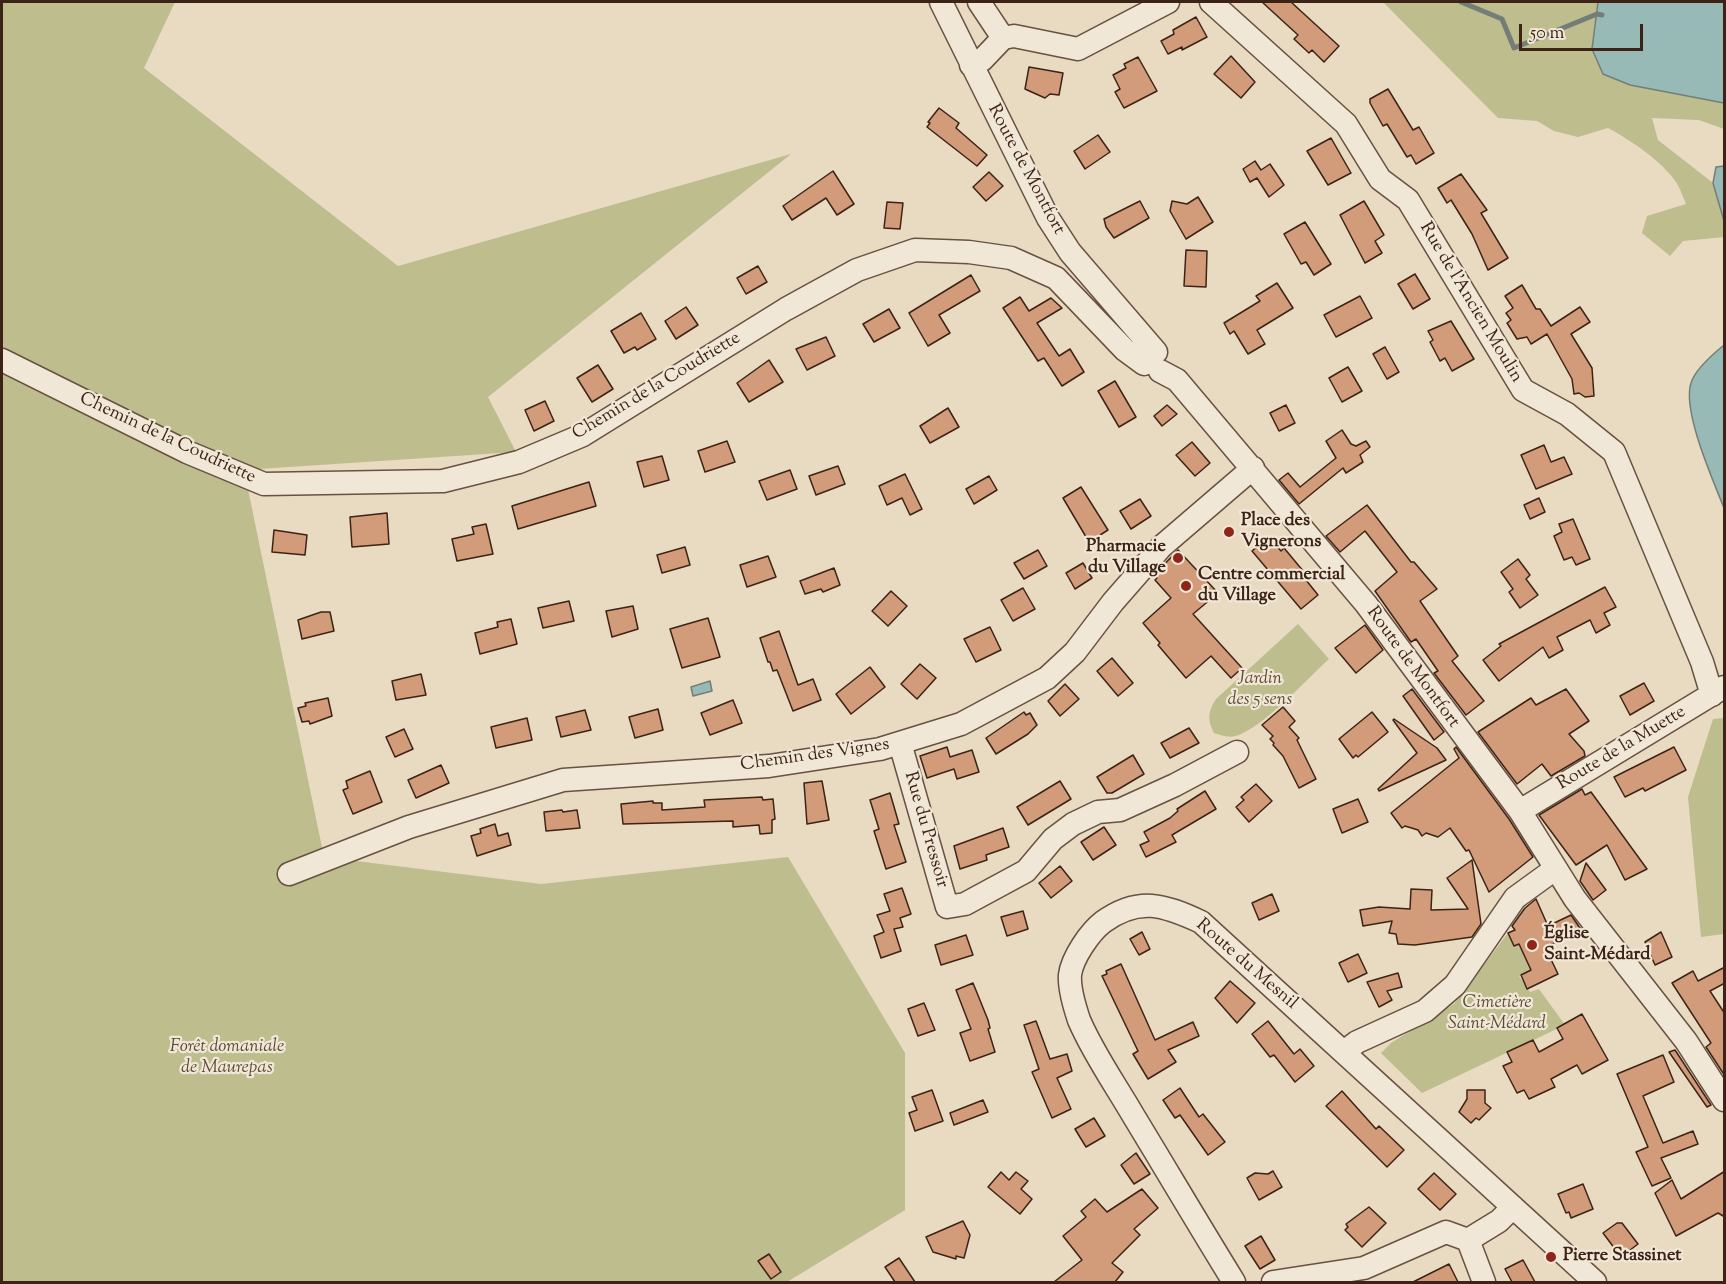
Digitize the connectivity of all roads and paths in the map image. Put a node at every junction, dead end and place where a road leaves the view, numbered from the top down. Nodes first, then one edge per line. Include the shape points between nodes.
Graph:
1 (941, 2) edge
2 (979, 2) edge
3 (1167, 2) edge
4 (1212, 2) edge
5 (1003, 38) junction
6 (971, 65) junction
7 (2, 360) edge
8 (1153, 362) junction
9 (1253, 468) junction
10 (1718, 691) edge
11 (900, 743) junction
12 (1238, 752) dead end
13 (1520, 812) junction
14 (1555, 869) junction
15 (289, 874) dead end
16 (1344, 1053) junction
17 (1725, 1100) edge
18 (1513, 1207) junction
19 (1468, 1240) junction
20 (1234, 1282) edge
21 (1274, 1282) edge
22 (1484, 1282) edge
23 (1595, 1282) edge

1 - 6 street, Route de Montfort
2 - 5 street
3 - 5 street via 1078,49 1014,36
4 - 10 street, Rue de l'Ancien Moulin via 1346,124 1380,179 1408,200 1523,390 1567,414 1614,452 1702,662
5 - 6 street via 982,60
6 - 8 street, Route de Montfort via 1048,218
7 - 8 street, Chemin de la Coudriette via 187,452 264,484 443,481 519,462 583,435 786,309 857,270 915,250 1011,258 1056,278 1125,350
8 - 9 street, Route de Montfort via 1177,380
9 - 11 street, Chemin des Vignes via 1161,547 1075,652 1047,678 961,724
9 - 13 street, Route de Montfort via 1366,604
10 - 13 street, Route de la Muette
11 - 12 street, Rue du Pressoir via 947,907 965,904 1026,871 1053,839 1074,824 1098,812 1120,810
11 - 15 street, Chemin des Vignes via 769,766 563,780 409,827
13 - 14 street, Route de Montfort
14 - 16 street via 1515,898 1455,985 1416,1016 1357,1042
14 - 17 street, Route de Montfort via 1686,1041
16 - 18 street, Route du Mesnil
16 - 20 street, Route du Mesnil via 1201,922 1168,907 1137,906 1110,917 1095,928 1075,961 1070,976 1079,1020
18 - 19 street via 1499,1221
18 - 23 street, Route du Mesnil
19 - 21 street via 1446,1233 1364,1268
19 - 22 street

